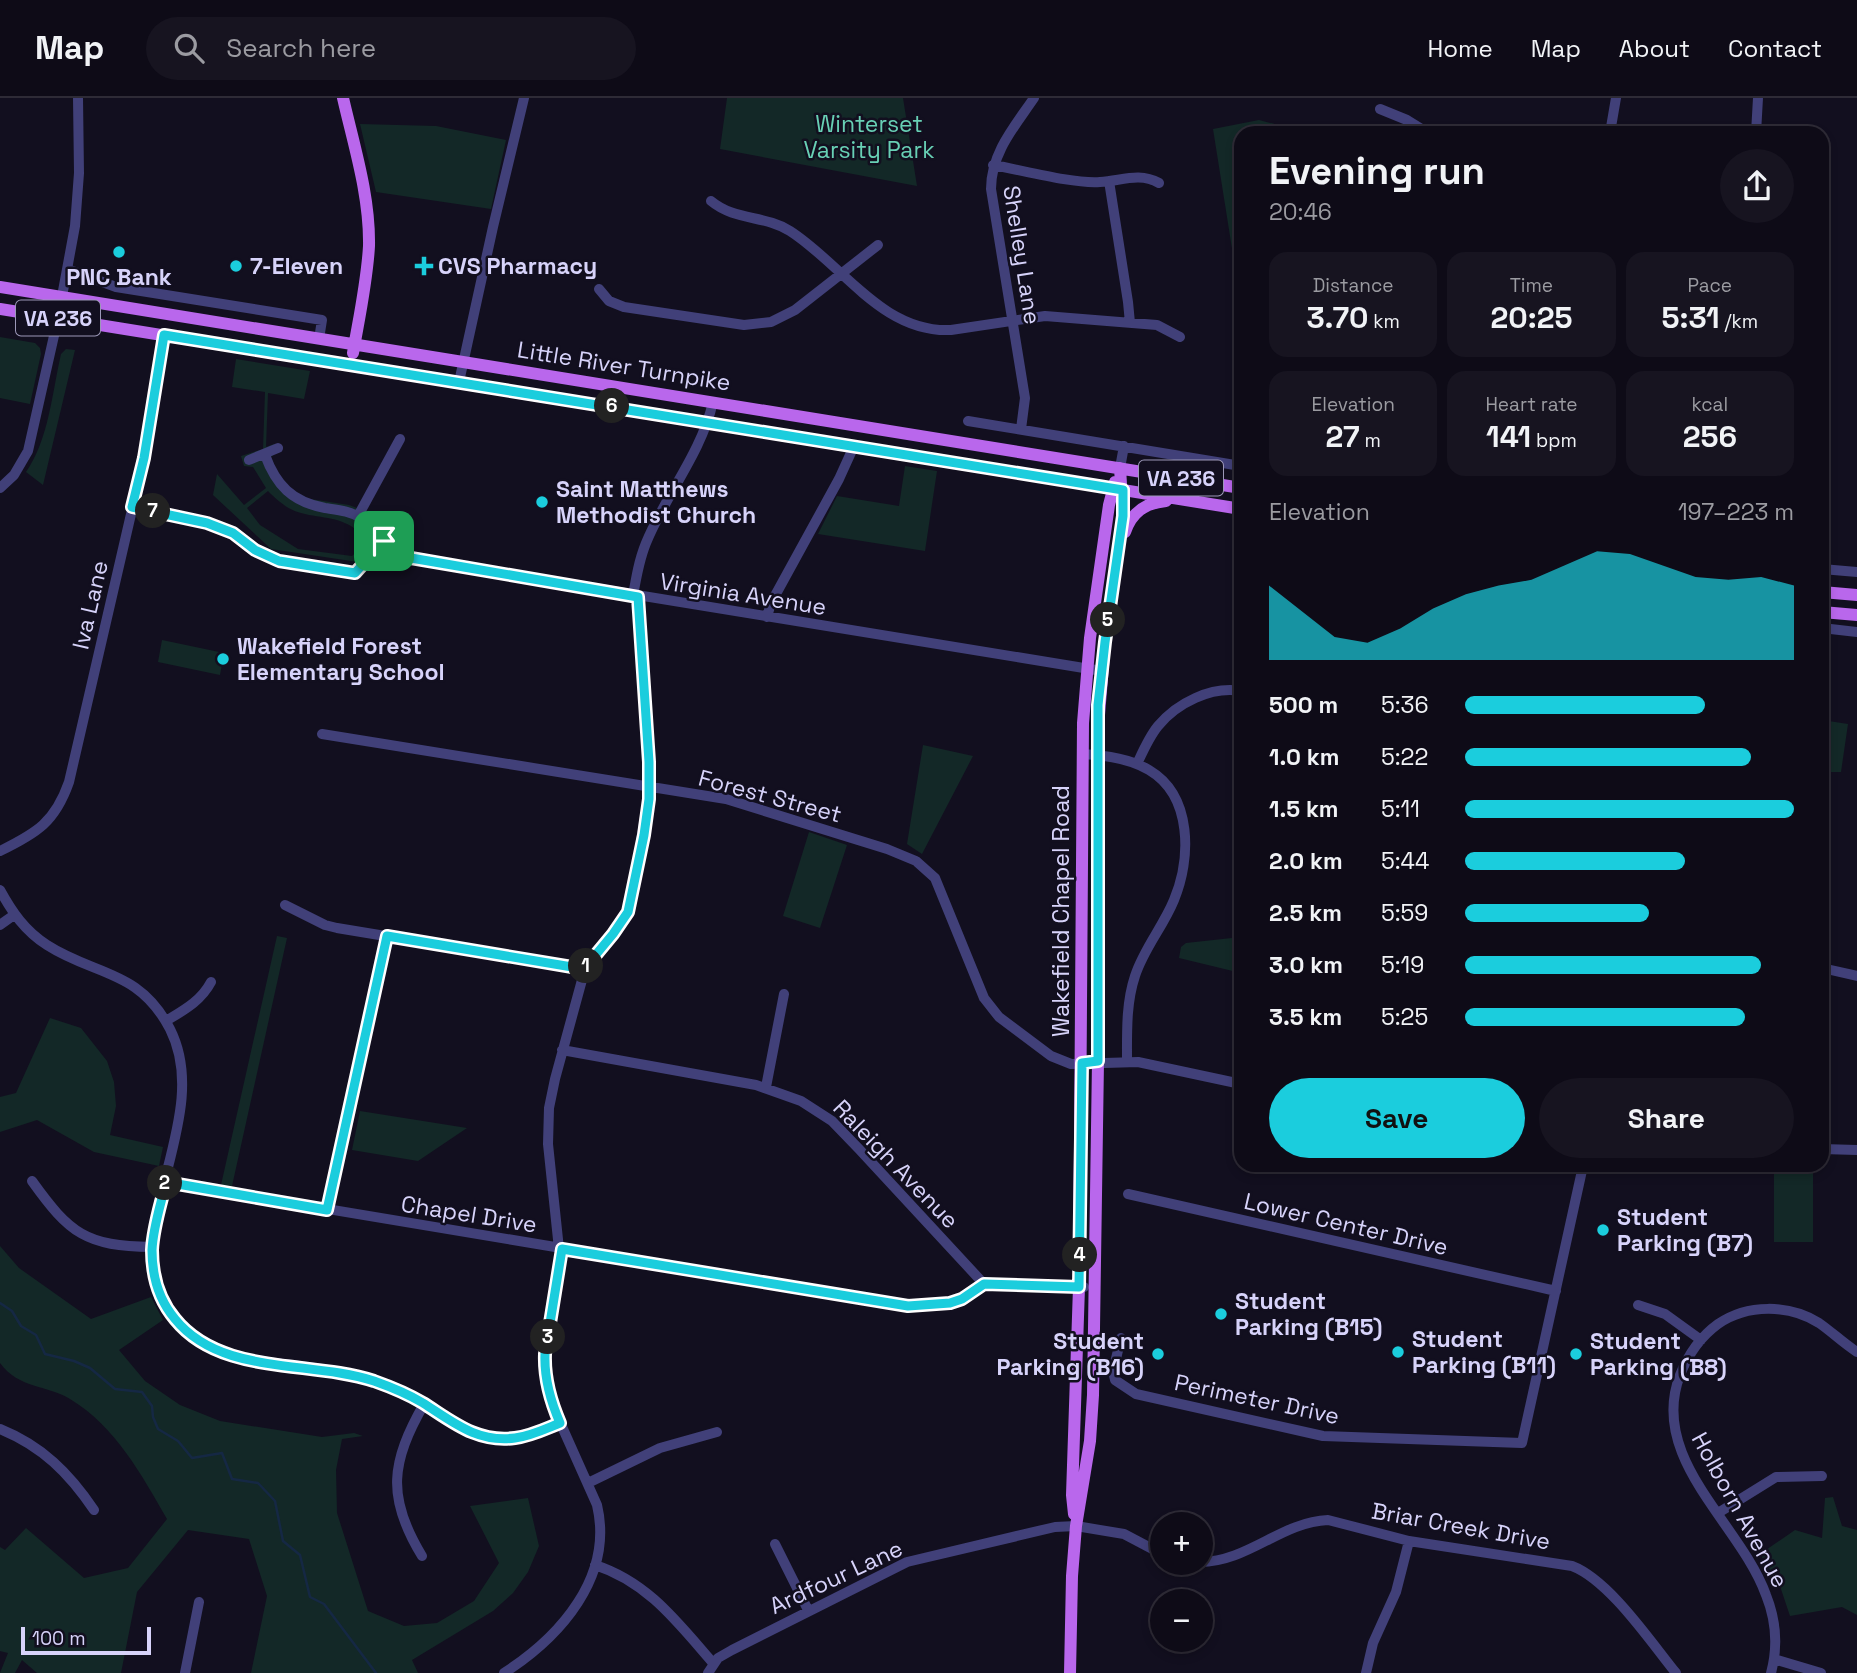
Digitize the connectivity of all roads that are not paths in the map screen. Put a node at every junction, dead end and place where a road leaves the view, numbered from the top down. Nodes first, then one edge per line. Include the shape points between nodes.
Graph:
1 (78, 98) edge
2 (343, 98) edge
3 (524, 98) edge
4 (1034, 98) edge
5 (1616, 98) edge
6 (1758, 98) edge
7 (1380, 109) dead end
8 (1417, 126) edge
9 (1611, 126) edge
10 (1756, 126) edge
11 (993, 165) junction
12 (1109, 181) junction
13 (1159, 183) dead end
14 (711, 201) dead end
15 (878, 245) dead end
16 (67, 269) junction
17 (841, 273) junction
18 (0, 287) edge
19 (599, 289) dead end
20 (61, 298) junction
21 (0, 309) edge
22 (58, 318) junction
23 (1013, 320) junction
24 (1130, 323) junction
25 (164, 335) junction
26 (1180, 337) dead end
27 (318, 339) junction
28 (354, 345) junction
29 (463, 361) junction
30 (351, 365) junction
31 (459, 382) junction
32 (713, 402) junction
33 (968, 421) dead end
34 (708, 422) junction
35 (1021, 429) junction
36 (400, 439) dead end
37 (854, 446) junction
38 (1124, 446) junction
39 (278, 448) dead end
40 (265, 455) junction
41 (249, 460) dead end
42 (1234, 465) edge
43 (1120, 468) junction
44 (1234, 487) edge
45 (0, 488) edge
46 (1118, 489) junction
47 (1186, 500) junction
48 (132, 507) junction
49 (1234, 508) edge
50 (358, 516) junction
51 (384, 541) junction
52 (1116, 563) junction
53 (1829, 570) edge
54 (1857, 572) edge
55 (1829, 592) edge
56 (1857, 594) edge
57 (636, 596) junction
58 (1829, 613) edge
59 (1857, 615) edge
60 (767, 617) junction
61 (1829, 629) edge
62 (1857, 632) edge
63 (1086, 668) junction
64 (1102, 671) junction
65 (1234, 691) edge
66 (322, 734) dead end
67 (1082, 754) junction
68 (1098, 755) junction
69 (1137, 764) junction
70 (649, 786) junction
71 (0, 851) edge
72 (0, 890) edge
73 (285, 905) dead end
74 (14, 915) junction
75 (0, 925) edge
76 (387, 936) junction
77 (584, 969) junction
78 (1829, 969) edge
79 (1857, 975) edge
80 (211, 982) dead end
81 (784, 994) dead end
82 (166, 1021) junction
83 (562, 1050) junction
84 (1127, 1060) junction
85 (1098, 1061) junction
86 (1082, 1063) junction
87 (1234, 1083) edge
88 (766, 1087) junction
89 (1829, 1149) edge
90 (1857, 1150) edge
91 (1582, 1172) edge
92 (32, 1181) dead end
93 (166, 1182) junction
94 (1128, 1194) dead end
95 (327, 1210) junction
96 (152, 1247) junction
97 (561, 1249) junction
98 (984, 1284) junction
99 (1079, 1287) junction
100 (1096, 1287) junction
101 (1556, 1291) junction
102 (1638, 1305) dead end
103 (1121, 1338) dead end
104 (1701, 1340) junction
105 (1857, 1352) edge
106 (424, 1404) junction
107 (560, 1423) junction
108 (0, 1429) edge
109 (717, 1432) dead end
110 (1822, 1476) dead end
111 (588, 1483) junction
112 (94, 1510) dead end
113 (1718, 1513) junction
114 (1076, 1526) junction
115 (1409, 1541) junction
116 (775, 1544) dead end
117 (1150, 1548) edge
118 (422, 1556) dead end
119 (1213, 1561) edge
120 (595, 1565) junction
121 (199, 1602) dead end
122 (808, 1611) junction
123 (1774, 1659) junction
124 (710, 1668) edge
125 (185, 1673) edge
126 (504, 1673) edge
127 (1070, 1673) edge
128 (1366, 1673) edge
129 (1676, 1673) edge
130 (1771, 1673) edge
131 (1821, 1673) edge

1 - 16 street via 79,173
2 - 28 main road via 369,234
3 - 29 street
4 - 11 street, Shelley Lane
5 - 9 street
6 - 10 street
7 - 8 street
11 - 12 street via 1087,182
11 - 23 street, Shelley Lane via 991,189
12 - 13 street via 1145,177
12 - 24 street
14 - 17 street via 729,213 781,226
15 - 17 street
16 - 20 street
16 - 27 street via 116,287 323,320
17 - 19 street via 789,313 757,324 728,324 624,307 609,301
17 - 23 street via 889,314 914,326 938,331
18 - 20 main road, Little River Turnpike / VA 236
20 - 22 street
20 - 27 main road, Little River Turnpike / VA 236
21 - 22 main road, Little River Turnpike / VA 236
22 - 25 main road, Little River Turnpike / VA 236
22 - 45 street via 28,451
23 - 24 street via 1045,316
23 - 35 street, Shelley Lane via 1025,398
24 - 26 street via 1157,325
25 - 30 main road, Little River Turnpike / VA 236
25 - 48 street, Iva Lane
27 - 28 main road, Little River Turnpike / VA 236
28 - 29 main road, Little River Turnpike / VA 236
28 - 30 main road
29 - 31 street
29 - 32 main road, Little River Turnpike / VA 236
30 - 31 main road, Little River Turnpike / VA 236
31 - 34 main road, Little River Turnpike / VA 236
32 - 34 street
32 - 43 main road, Little River Turnpike / VA 236
33 - 35 street
34 - 37 main road, Little River Turnpike / VA 236
34 - 57 street via 647,541 636,577
35 - 38 street
36 - 50 street
37 - 46 main road, Little River Turnpike / VA 236
37 - 60 street
38 - 42 street
38 - 43 street, Wakefield Chapel Road
39 - 40 street
40 - 41 street
40 - 50 street via 276,481 293,497
43 - 44 main road, Little River Turnpike / VA 236
43 - 46 main road, Wakefield Chapel Road
46 - 47 main road, Little River Turnpike / VA 236
46 - 52 main road, Wakefield Chapel Road via 1123,516
46 - 63 main road, Wakefield Chapel Road
47 - 49 main road, Little River Turnpike / VA 236
47 - 52 main road via 1155,502 1134,514
48 - 51 street via 207,523 279,561 355,573
48 - 71 street, Iva Lane via 63,799 41,828
50 - 51 street, Virginia Avenue
51 - 57 street, Virginia Avenue via 411,558
52 - 64 main road, Wakefield Chapel Road
53 - 54 street
55 - 56 main road
57 - 60 street, Virginia Avenue
57 - 70 street
58 - 59 main road
60 - 63 street, Virginia Avenue
61 - 62 street
63 - 64 street, Virginia Avenue
63 - 67 main road, Wakefield Chapel Road
64 - 68 main road, Wakefield Chapel Road
65 - 69 street via 1203,695 1172,712 1149,739
66 - 70 street, Forest Street
67 - 68 street
67 - 86 main road, Wakefield Chapel Road
68 - 69 street
68 - 85 main road, Wakefield Chapel Road
69 - 84 street via 1173,793 1185,844 1173,904 1144,953 1131,990
70 - 77 street via 631,902 621,924
70 - 86 street, Forest Street via 744,803 887,849 926,868 939,886 992,1009 1051,1056
72 - 74 street
73 - 76 street via 325,925
74 - 75 street
74 - 82 street via 49,946 133,986
76 - 77 street
76 - 95 street
77 - 83 street
78 - 79 street
80 - 82 street via 192,1005
81 - 88 street
82 - 93 street via 177,1046 183,1080
83 - 88 street, Raleigh Avenue
83 - 97 street via 549,1108 548,1136
84 - 85 street, Forest Street
84 - 87 street, Forest Street
85 - 86 street, Forest Street
85 - 100 main road, Wakefield Chapel Road
86 - 99 main road, Wakefield Chapel Road
88 - 98 street, Raleigh Avenue via 802,1101 832,1121
89 - 90 street
91 - 101 street
92 - 96 street via 51,1208 86,1237 113,1245
93 - 95 street, Chapel Drive
93 - 96 street
94 - 101 street, Lower Center Drive
95 - 97 street, Chapel Drive
96 - 106 street via 155,1279 167,1310 204,1345 231,1356 361,1377
97 - 98 street, Chapel Drive via 908,1306 950,1303
97 - 107 street via 545,1354 551,1402
98 - 99 street
99 - 100 street
99 - 114 main road, Wakefield Chapel Road via 1072,1495
100 - 114 main road, Wakefield Chapel Road via 1092,1421
101 - 103 street, Perimeter Drive via 1522,1443 1323,1436 1136,1394 1115,1380
102 - 104 street via 1665,1314
104 - 105 street, Holborn Avenue via 1732,1316 1777,1309 1816,1321
104 - 113 street, Holborn Avenue via 1678,1381 1674,1426 1683,1456
106 - 107 street via 464,1430 490,1438 528,1436
106 - 118 street via 402,1446 397,1478 405,1525
107 - 111 street
108 - 112 street via 47,1455
109 - 111 street via 660,1448
110 - 113 street via 1776,1477
111 - 120 street via 600,1518
113 - 123 street, Holborn Avenue via 1766,1592 1774,1622
114 - 117 street via 1124,1534
114 - 122 street, Ardfour Lane via 907,1562
114 - 127 main road, Wakefield Chapel Road
115 - 119 street, Briar Creek Drive via 1344,1522 1315,1521 1290,1528 1238,1555
115 - 128 street
115 - 129 street, Briar Creek Drive via 1582,1570 1603,1586
116 - 122 street
120 - 124 street via 622,1575 652,1595
120 - 126 street via 566,1620 538,1649
121 - 125 street
122 - 124 street, Ardfour Lane via 734,1648
123 - 130 street, Holborn Avenue
123 - 131 street

